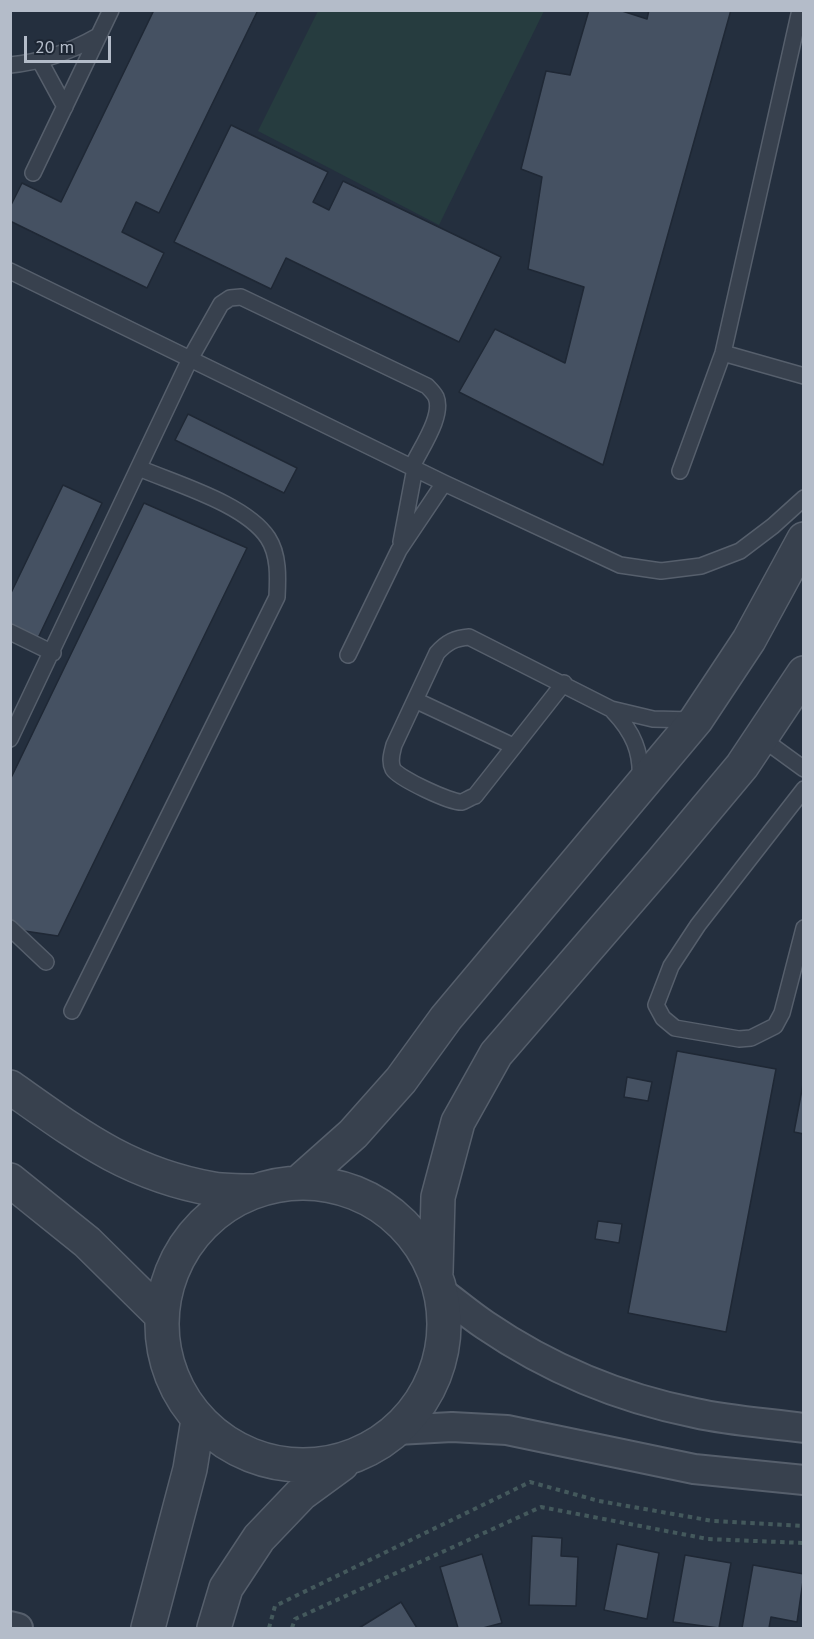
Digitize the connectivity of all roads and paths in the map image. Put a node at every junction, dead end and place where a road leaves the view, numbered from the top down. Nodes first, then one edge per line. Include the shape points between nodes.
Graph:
1 (111, 10) edge
2 (800, 10) edge
3 (98, 36) junction
4 (40, 61) junction
5 (10, 65) edge
6 (65, 107) junction
7 (33, 173) dead end
8 (10, 271) edge
9 (723, 352) junction
10 (190, 359) junction
11 (804, 376) edge
12 (139, 468) junction
13 (413, 468) junction
14 (680, 471) dead end
15 (444, 483) junction
16 (804, 498) edge
17 (804, 539) edge
18 (399, 550) junction
19 (10, 632) edge
20 (53, 653) junction
21 (348, 655) dead end
22 (804, 673) edge
23 (564, 683) junction
24 (415, 700) junction
25 (611, 709) junction
26 (696, 720) junction
27 (760, 737) junction
28 (10, 739) edge
29 (513, 746) junction
30 (804, 769) edge
31 (640, 786) junction
32 (804, 789) edge
33 (10, 928) edge
34 (804, 928) edge
35 (46, 962) dead end
36 (72, 1011) dead end
37 (10, 1087) edge
38 (10, 1180) edge
39 (299, 1182) junction
40 (254, 1191) junction
41 (439, 1283) junction
42 (162, 1316) junction
43 (198, 1420) junction
44 (804, 1428) edge
45 (397, 1430) junction
46 (350, 1458) junction
47 (804, 1480) edge
48 (804, 1526) edge
49 (804, 1543) edge
50 (10, 1626) edge
51 (18, 1629) edge
52 (148, 1629) edge
53 (214, 1629) edge
54 (269, 1629) edge
55 (292, 1629) edge

1 - 3 lane
2 - 9 lane
3 - 4 lane
3 - 6 lane
4 - 5 lane
4 - 6 lane
6 - 7 lane
8 - 10 lane
9 - 11 lane
9 - 14 lane
10 - 12 lane
10 - 13 lane
10 - 13 lane via 221,304 241,297 428,386 436,396 438,409
12 - 20 lane
12 - 36 lane via 248,517 268,539 278,567 277,597
13 - 15 lane
13 - 18 lane
15 - 16 lane via 620,565 661,571 701,566 740,551
15 - 18 lane
17 - 26 street via 749,640
18 - 21 lane
19 - 20 lane
20 - 28 lane
22 - 27 street
23 - 24 lane via 469,637 457,638 436,653
23 - 25 lane
23 - 29 lane
24 - 29 lane
24 - 29 lane via 390,758 393,770 405,780 462,802 475,796
25 - 26 lane via 653,719
25 - 31 lane via 626,724 636,743
26 - 31 street
27 - 30 lane
27 - 41 street via 742,766 669,854 496,1054 458,1122 438,1197
31 - 39 street via 446,1018 401,1080 353,1134
32 - 34 lane via 698,925 671,966 656,1005 658,1012 675,1028 739,1039 751,1038 776,1026
33 - 35 lane
37 - 40 street via 84,1140 128,1164 168,1179 214,1189
38 - 42 street via 87,1242
39 - 40 street
39 - 41 street via 342,1187 382,1206 415,1236
40 - 42 street via 225,1206 194,1236 168,1284
41 - 44 street via 485,1325 532,1354 601,1386 694,1413
41 - 45 street via 444,1342 428,1390
42 - 43 street via 164,1353 177,1389
43 - 46 street via 231,1446 269,1462 310,1466
43 - 52 street via 190,1469
45 - 46 street
45 - 47 street via 507,1430 694,1469
46 - 53 street via 301,1494 259,1538 226,1588
48 - 54 path via 713,1521 599,1501 530,1482 275,1606
49 - 55 path via 708,1539 541,1506 295,1619
50 - 51 street

